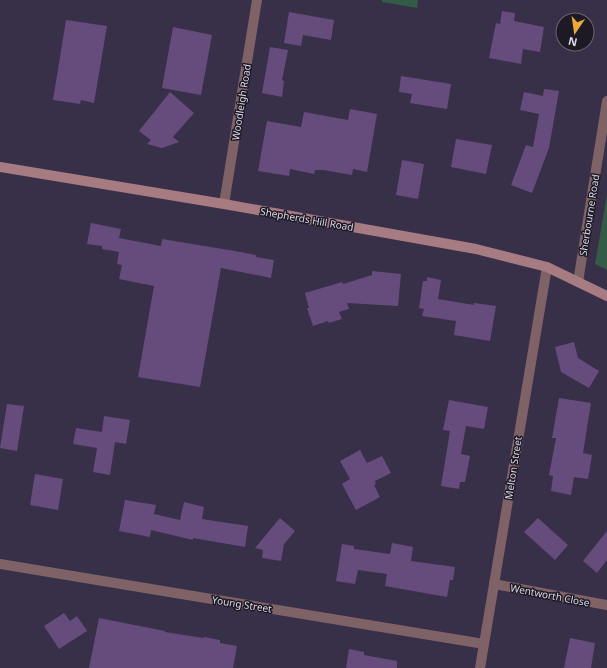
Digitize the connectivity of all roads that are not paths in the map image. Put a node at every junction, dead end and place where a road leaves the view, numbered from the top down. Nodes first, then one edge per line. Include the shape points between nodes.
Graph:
1 (257, 0) edge
2 (607, 101) edge
3 (0, 167) edge
4 (224, 204) junction
5 (547, 267) junction
6 (578, 282) junction
7 (607, 296) edge
8 (0, 564) edge
9 (494, 584) junction
10 (607, 606) edge
11 (484, 644) junction
12 (480, 668) edge

1 - 4 street, Woodleigh Road
2 - 6 street, Sherbourne Road
3 - 4 main road, Shepherds Hill Road
4 - 5 main road, Shepherds Hill Road via 476,248
5 - 6 main road, Shepherds Hill Road
5 - 9 street, Melton Street
6 - 7 main road, Shepherds Hill Road
8 - 11 street, Young Street
9 - 10 street, Wentworth Close
9 - 11 street, Melton Street
11 - 12 street, Melton Street

